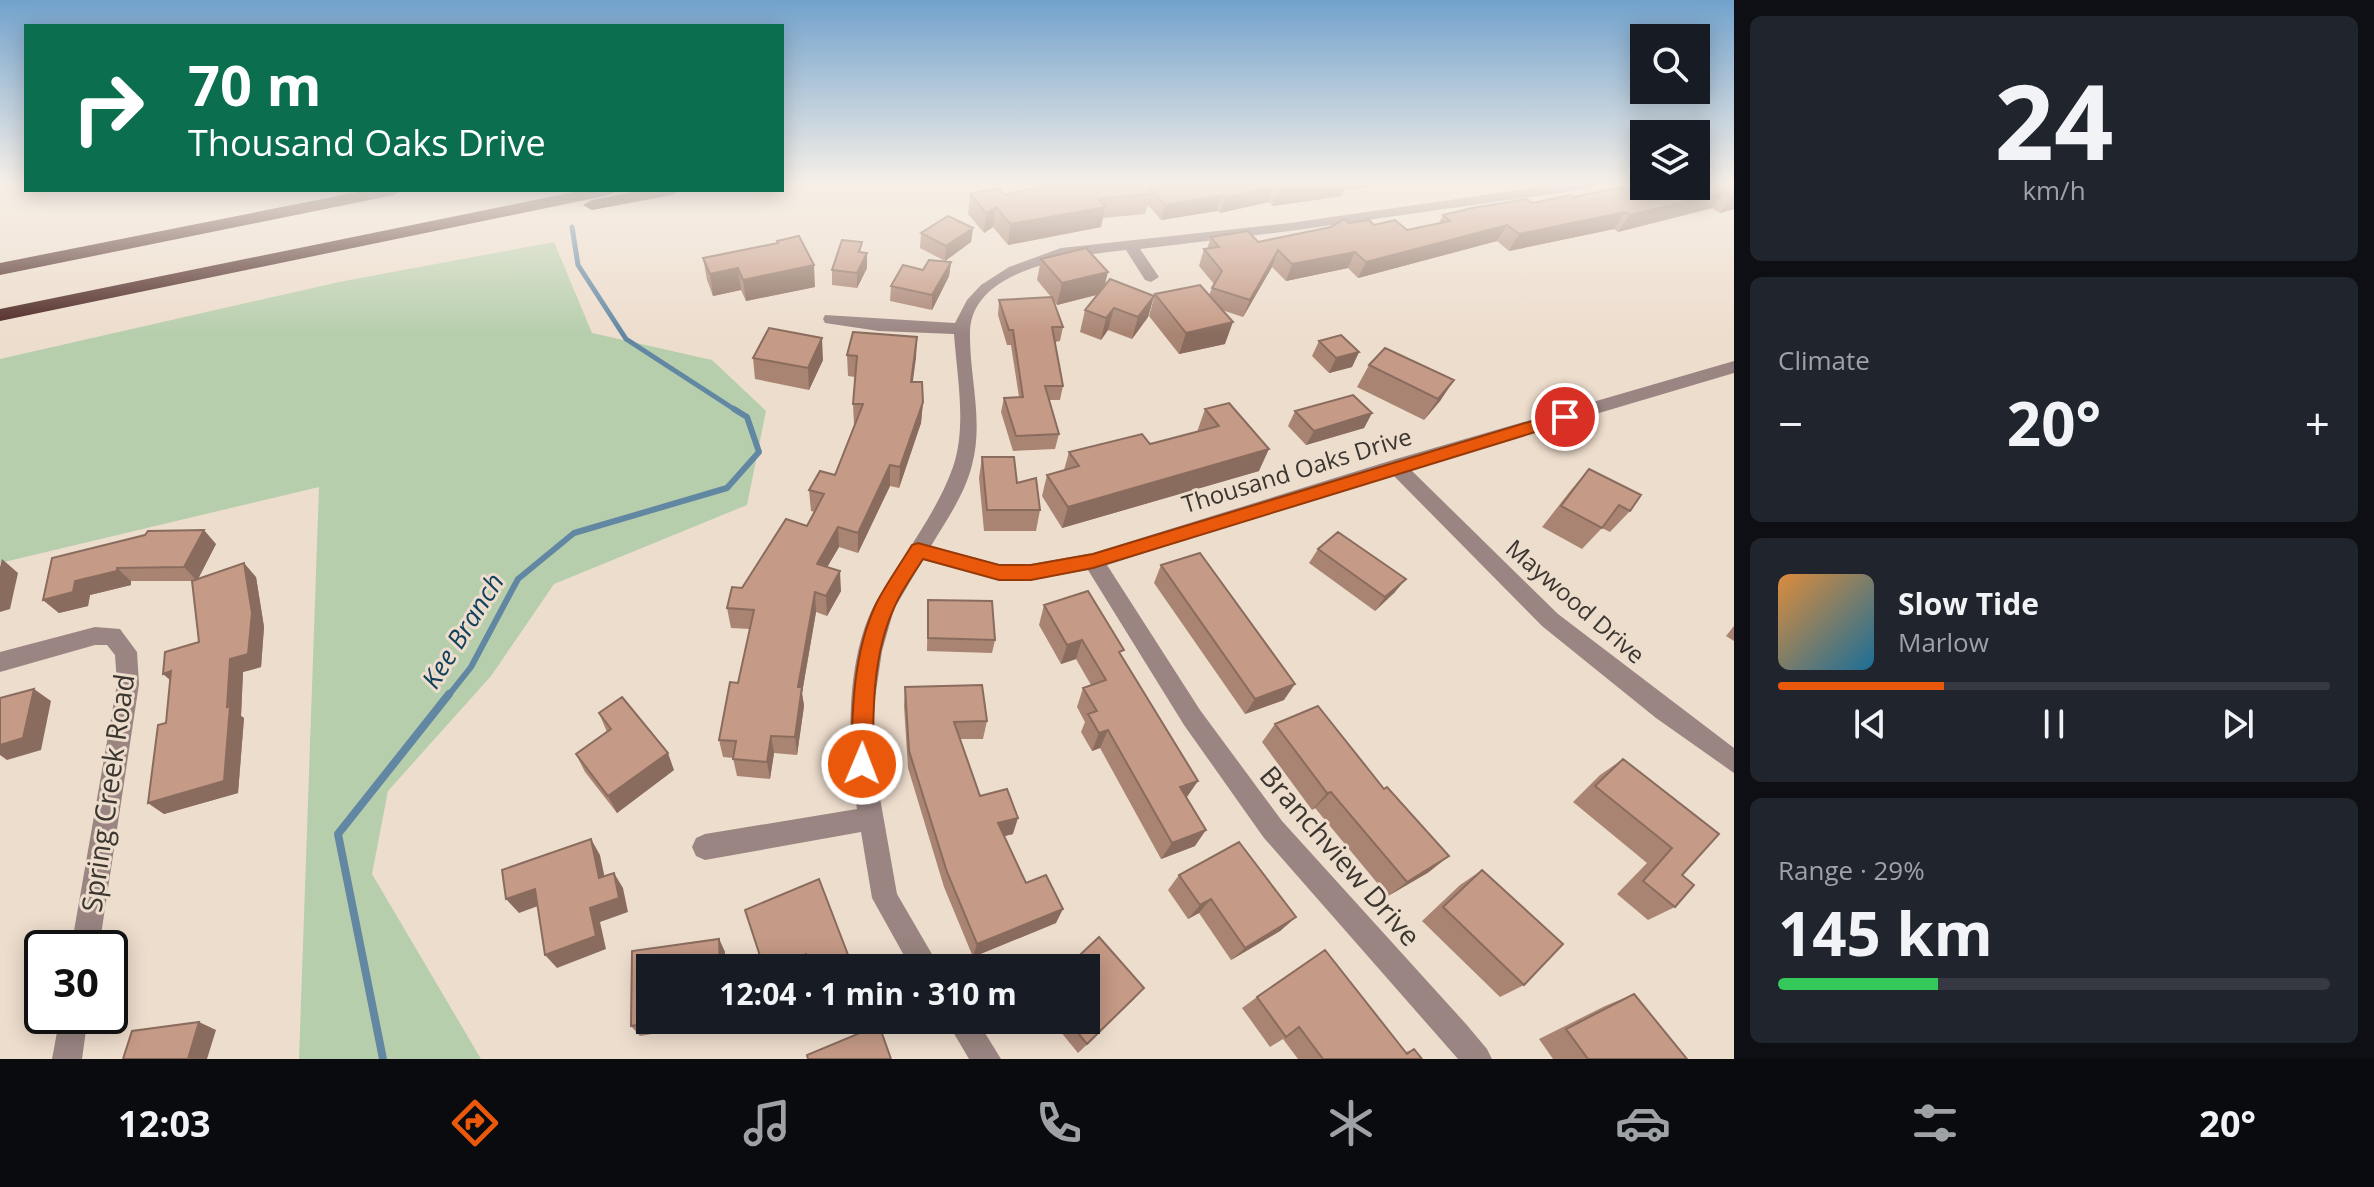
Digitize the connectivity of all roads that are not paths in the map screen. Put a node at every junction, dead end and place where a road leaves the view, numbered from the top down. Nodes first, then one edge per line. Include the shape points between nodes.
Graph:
1 (172, 234) edge
2 (391, 234) edge
3 (405, 234) edge
4 (1220, 234) edge
5 (1130, 244) junction
6 (329, 247) junction
7 (246, 264) junction
8 (0, 269) edge
9 (1151, 277) dead end
10 (0, 315) edge
11 (831, 319) dead end
12 (0, 328) edge
13 (962, 329) junction
14 (1734, 367) edge
15 (1396, 466) junction
16 (918, 551) junction
17 (1093, 561) junction
18 (0, 662) edge
19 (1734, 762) edge
20 (869, 819) junction
21 (705, 847) dead end
22 (88, 930) edge
23 (918, 954) edge
24 (71, 1034) edge
25 (969, 1034) edge
26 (67, 1059) edge
27 (986, 1059) edge
28 (1477, 1059) edge

1 - 8 highway
2 - 6 highway
3 - 6 highway
4 - 5 street
5 - 9 street
5 - 13 street via 1061,253 999,278 964,317
6 - 7 highway
7 - 10 highway
7 - 12 highway
11 - 13 street
13 - 16 street via 969,423 963,465
14 - 15 street, Thousand Oaks Drive
15 - 17 street, Thousand Oaks Drive
15 - 19 street, Maywood Drive via 1550,620
16 - 17 street, Thousand Oaks Drive via 999,572
16 - 20 street via 884,607 871,651 862,705
17 - 28 street, Branchview Drive via 1234,779 1302,865
18 - 22 street, Spring Creek Road via 95,636 112,636 126,652 128,684
20 - 21 street
20 - 23 street via 885,898
24 - 26 street
25 - 27 street

